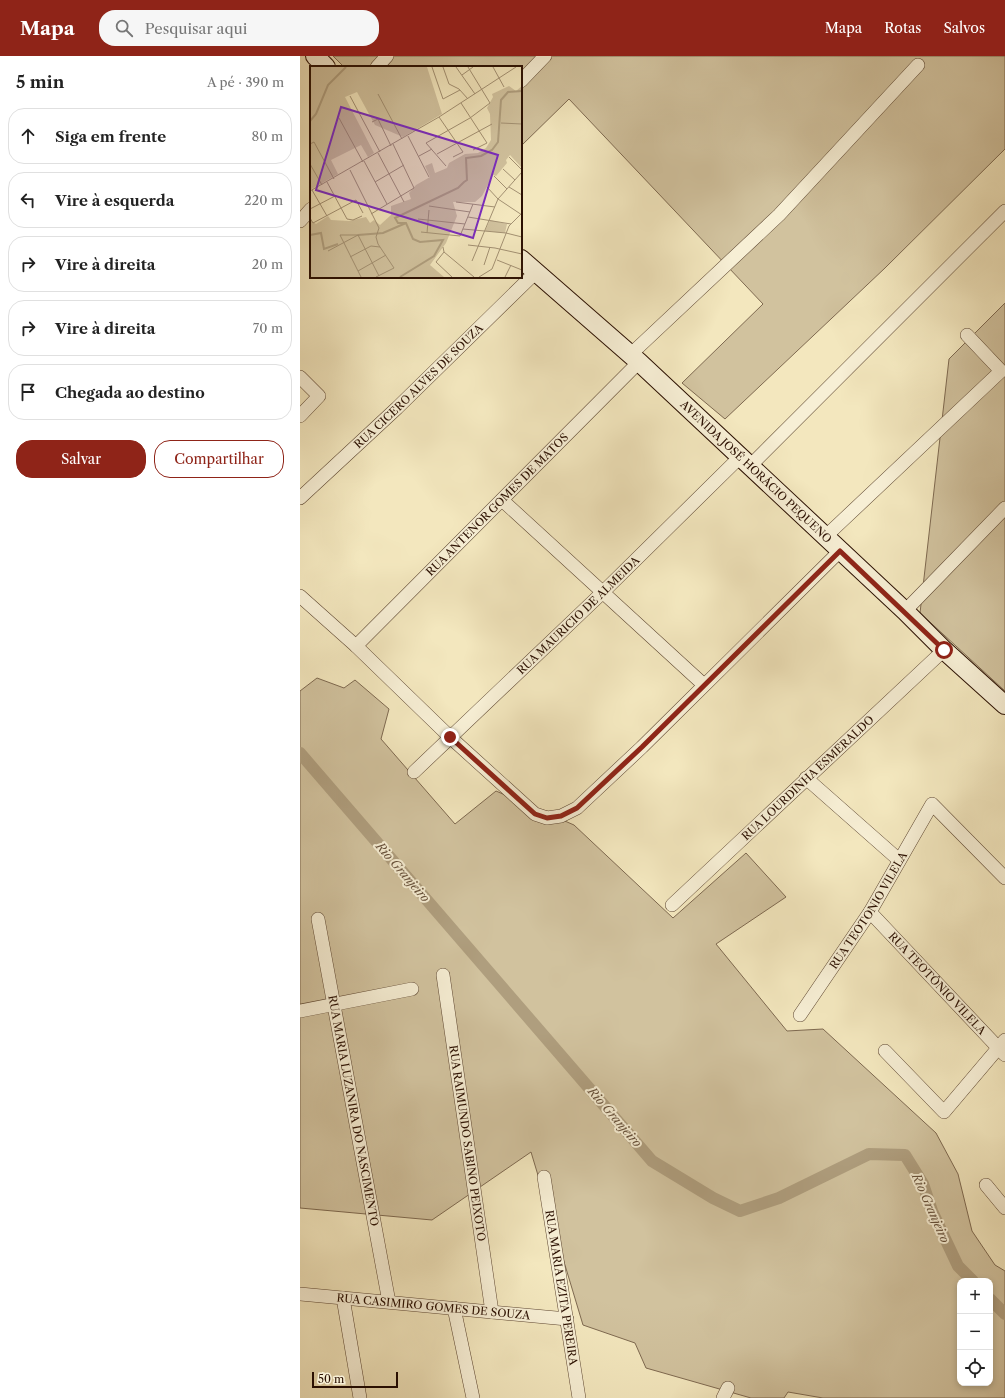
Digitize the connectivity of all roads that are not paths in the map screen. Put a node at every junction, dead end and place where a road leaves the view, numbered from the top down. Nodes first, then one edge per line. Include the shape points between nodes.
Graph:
1 (316, 56) edge
2 (387, 56) edge
3 (545, 56) edge
4 (918, 65) dead end
5 (325, 66) edge
6 (378, 66) edge
7 (522, 80) edge
8 (1005, 212) edge
9 (522, 260) edge
10 (535, 273) junction
11 (967, 335) dead end
12 (634, 358) junction
13 (300, 377) edge
14 (300, 416) edge
15 (745, 461) junction
16 (300, 498) edge
17 (502, 500) junction
18 (1005, 508) edge
19 (825, 537) junction
20 (840, 551) junction
21 (603, 592) junction
22 (300, 596) edge
23 (905, 611) junction
24 (356, 646) junction
25 (944, 650) junction
26 (704, 685) junction
27 (1005, 705) edge
28 (450, 737) junction
29 (414, 772) dead end
30 (806, 778) junction
31 (899, 860) junction
32 (1005, 878) edge
33 (672, 905) dead end
34 (870, 912) junction
35 (318, 919) dead end
36 (443, 975) dead end
37 (412, 989) dead end
38 (334, 1004) junction
39 (300, 1011) edge
40 (800, 1015) dead end
41 (1003, 1048) edge
42 (885, 1051) dead end
43 (544, 1177) dead end
44 (986, 1185) dead end
45 (1005, 1208) edge
46 (300, 1294) edge
47 (343, 1298) junction
48 (389, 1302) junction
49 (454, 1308) junction
50 (492, 1312) junction
51 (567, 1319) junction
52 (360, 1398) edge
53 (473, 1398) edge
54 (579, 1398) edge

1 - 5 street
2 - 6 street
3 - 7 street
4 - 12 street, RUA ANTENOR GOMES DE MATOS via 779,215
8 - 15 street, RUA MAURICIO DE ALMEIDA
9 - 10 street, AVENIDA JOSÉ HORÁCIO PEQUENO
10 - 12 street, AVENIDA JOSÉ HORÁCIO PEQUENO
10 - 16 street, RUA CICERO ALVES DE SOUZA via 397,408
11 - 19 street via 1001,371
12 - 15 street, AVENIDA JOSÉ HORÁCIO PEQUENO
12 - 17 street, RUA ANTENOR GOMES DE MATOS
13 - 14 street via 319,396
15 - 19 street, AVENIDA JOSÉ HORÁCIO PEQUENO
15 - 21 street, RUA MAURICIO DE ALMEIDA
17 - 21 street
17 - 24 street, RUA ANTENOR GOMES DE MATOS
18 - 23 street
19 - 20 street, AVENIDA JOSÉ HORÁCIO PEQUENO
20 - 23 street, AVENIDA JOSÉ HORÁCIO PEQUENO
20 - 26 street
21 - 26 street
21 - 28 street, RUA MAURICIO DE ALMEIDA
22 - 24 street
23 - 25 street, AVENIDA JOSÉ HORÁCIO PEQUENO
24 - 28 street
25 - 27 street, AVENIDA JOSÉ HORÁCIO PEQUENO
25 - 30 street, RUA LOURDINHA ESMERALDO
26 - 28 street via 577,808 561,816 547,818 535,814
28 - 29 street, RUA MAURICIO DE ALMEIDA
30 - 31 street
30 - 33 street, RUA LOURDINHA ESMERALDO
31 - 32 street, RUA TEOTONIO VILELA via 932,804
31 - 34 street, RUA TEOTONIO VILELA
34 - 40 street, RUA TEOTONIO VILELA
34 - 41 street, RUA TEOTÔNIO VILELA
35 - 38 street, RUA MARIA LUZANIRA DO NASCIMENTO
36 - 50 street, RUA RAIMUNDO SABINO PEIXOTO
37 - 38 street
38 - 39 street
38 - 48 street, RUA MARIA LUZANIRA DO NASCIMENTO
41 - 42 street via 944,1112
43 - 51 street, RUA MARIA EZITA PEREIRA
44 - 45 street
46 - 47 street, RUA CASIMIRO GOMES DE SOUZA
47 - 48 street, RUA CASIMIRO GOMES DE SOUZA
47 - 52 street
48 - 49 street, RUA CASIMIRO GOMES DE SOUZA
49 - 50 street, RUA CASIMIRO GOMES DE SOUZA
49 - 53 street
50 - 51 street, RUA CASIMIRO GOMES DE SOUZA
51 - 54 street, RUA MARIA EZITA PEREIRA

